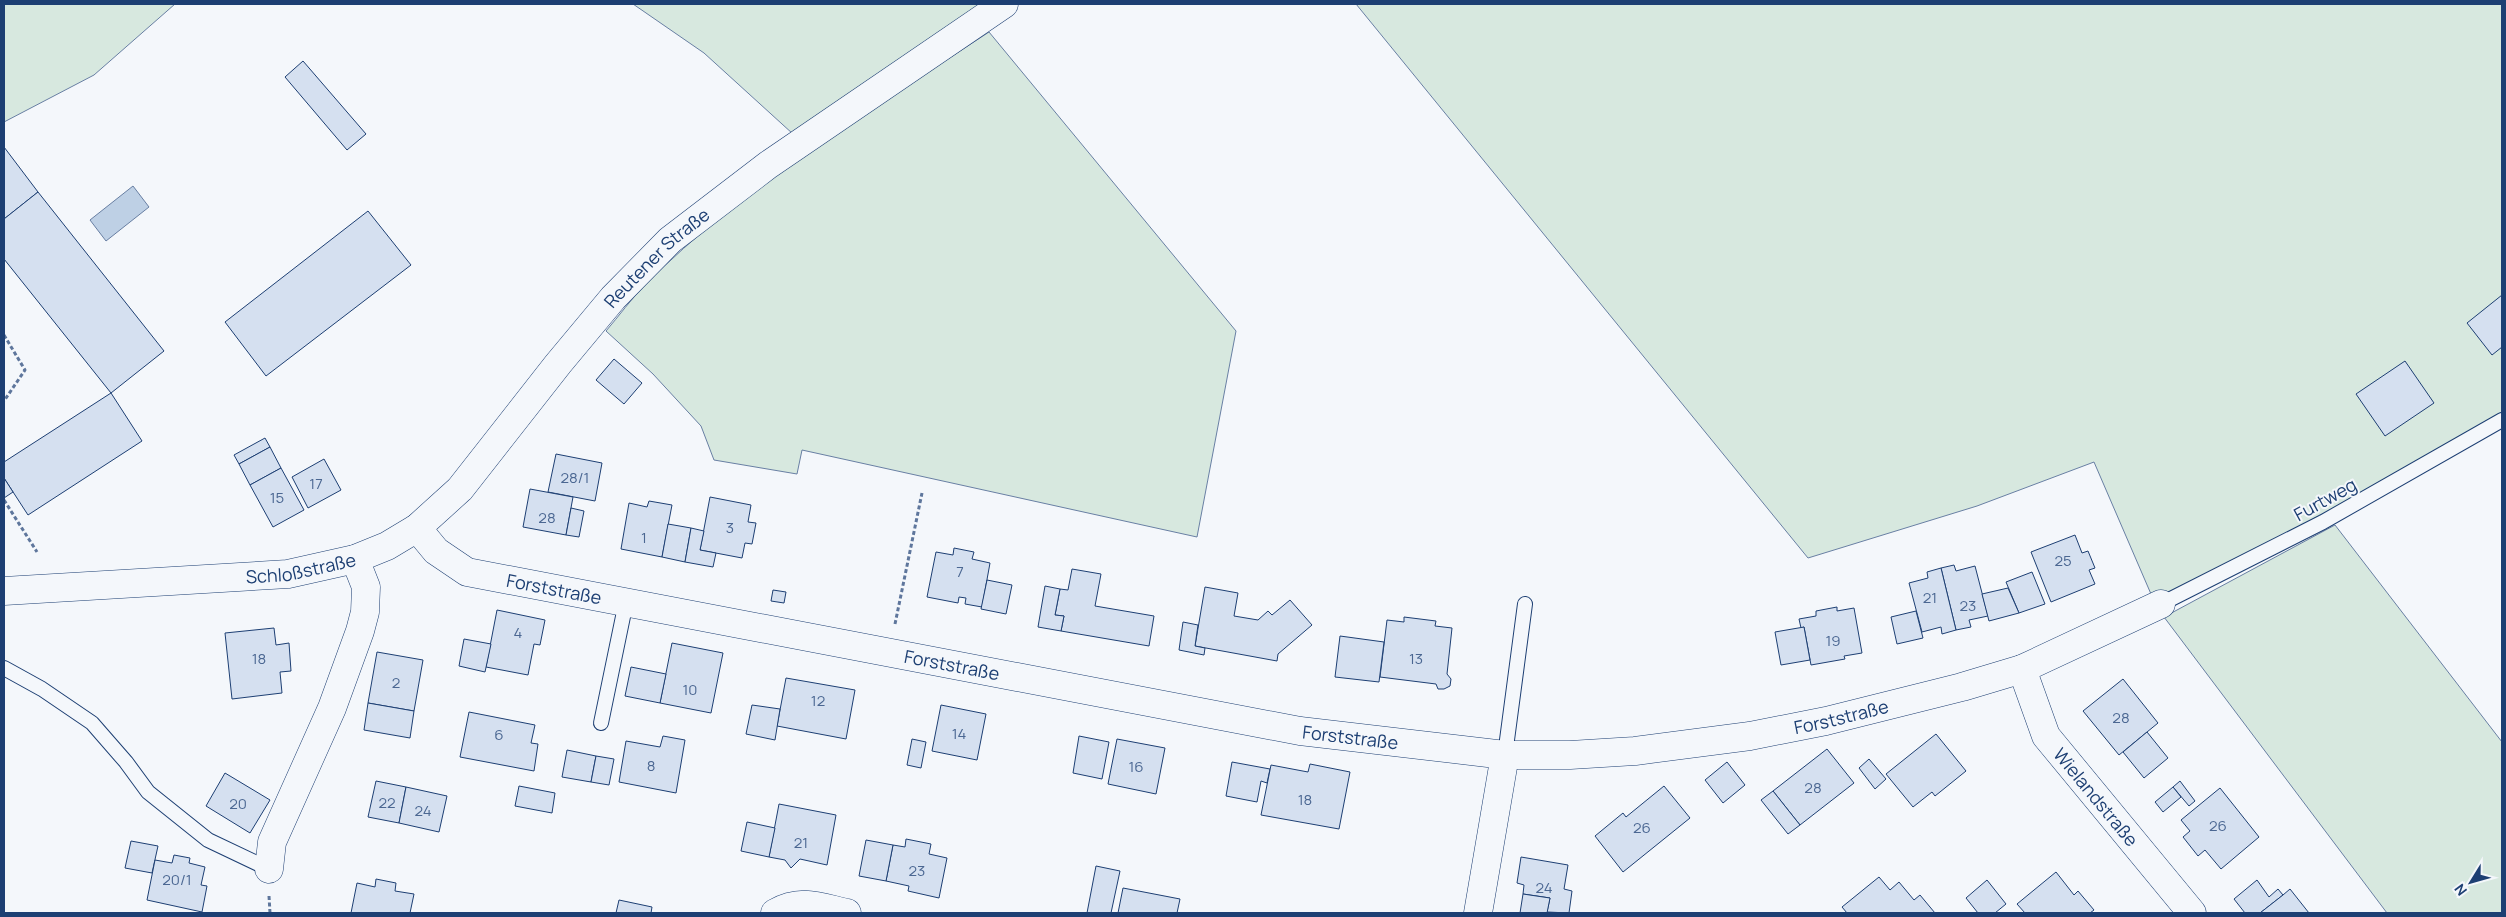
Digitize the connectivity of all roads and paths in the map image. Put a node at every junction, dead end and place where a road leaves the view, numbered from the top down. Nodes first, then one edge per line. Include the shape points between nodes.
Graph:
1 (1004, 4) edge
2 (4, 335) edge
3 (4, 401) edge
4 (2502, 420) edge
5 (922, 493) dead end
6 (4, 500) edge
7 (417, 528) junction
8 (37, 552) dead end
9 (356, 559) junction
10 (4, 592) edge
11 (626, 602) junction
12 (1525, 604) dead end
13 (2162, 604) joint
14 (898, 607) dead end
15 (4, 668) edge
16 (2022, 669) junction
17 (600, 723) dead end
18 (1505, 755) junction
19 (269, 870) joint
20 (775, 913) edge
21 (847, 913) edge
22 (1478, 913) edge
23 (2192, 913) edge

1 - 7 street, Reutener Straße via 768,166 670,240 570,350 460,489
2 - 3 path via 25,370
4 - 13 lane, Furtweg via 2324,522
5 - 14 path
6 - 8 path
7 - 9 street, Reutener Straße
7 - 11 street, Forststraße via 436,551 467,572
9 - 10 street, Schloßstraße via 288,574
9 - 19 street, Schloßstraße via 366,587 360,632 332,708 272,842
11 - 17 lane
11 - 18 street, Forststraße via 1300,731
12 - 18 lane
13 - 16 street, Forststraße
15 - 19 lane via 92,723 148,792 208,840
16 - 18 street, Forststraße via 1901,704 1750,736 1635,751
16 - 23 street, Wielandstraße via 2046,736
18 - 22 street
20 - 21 street via 788,905 804,904

